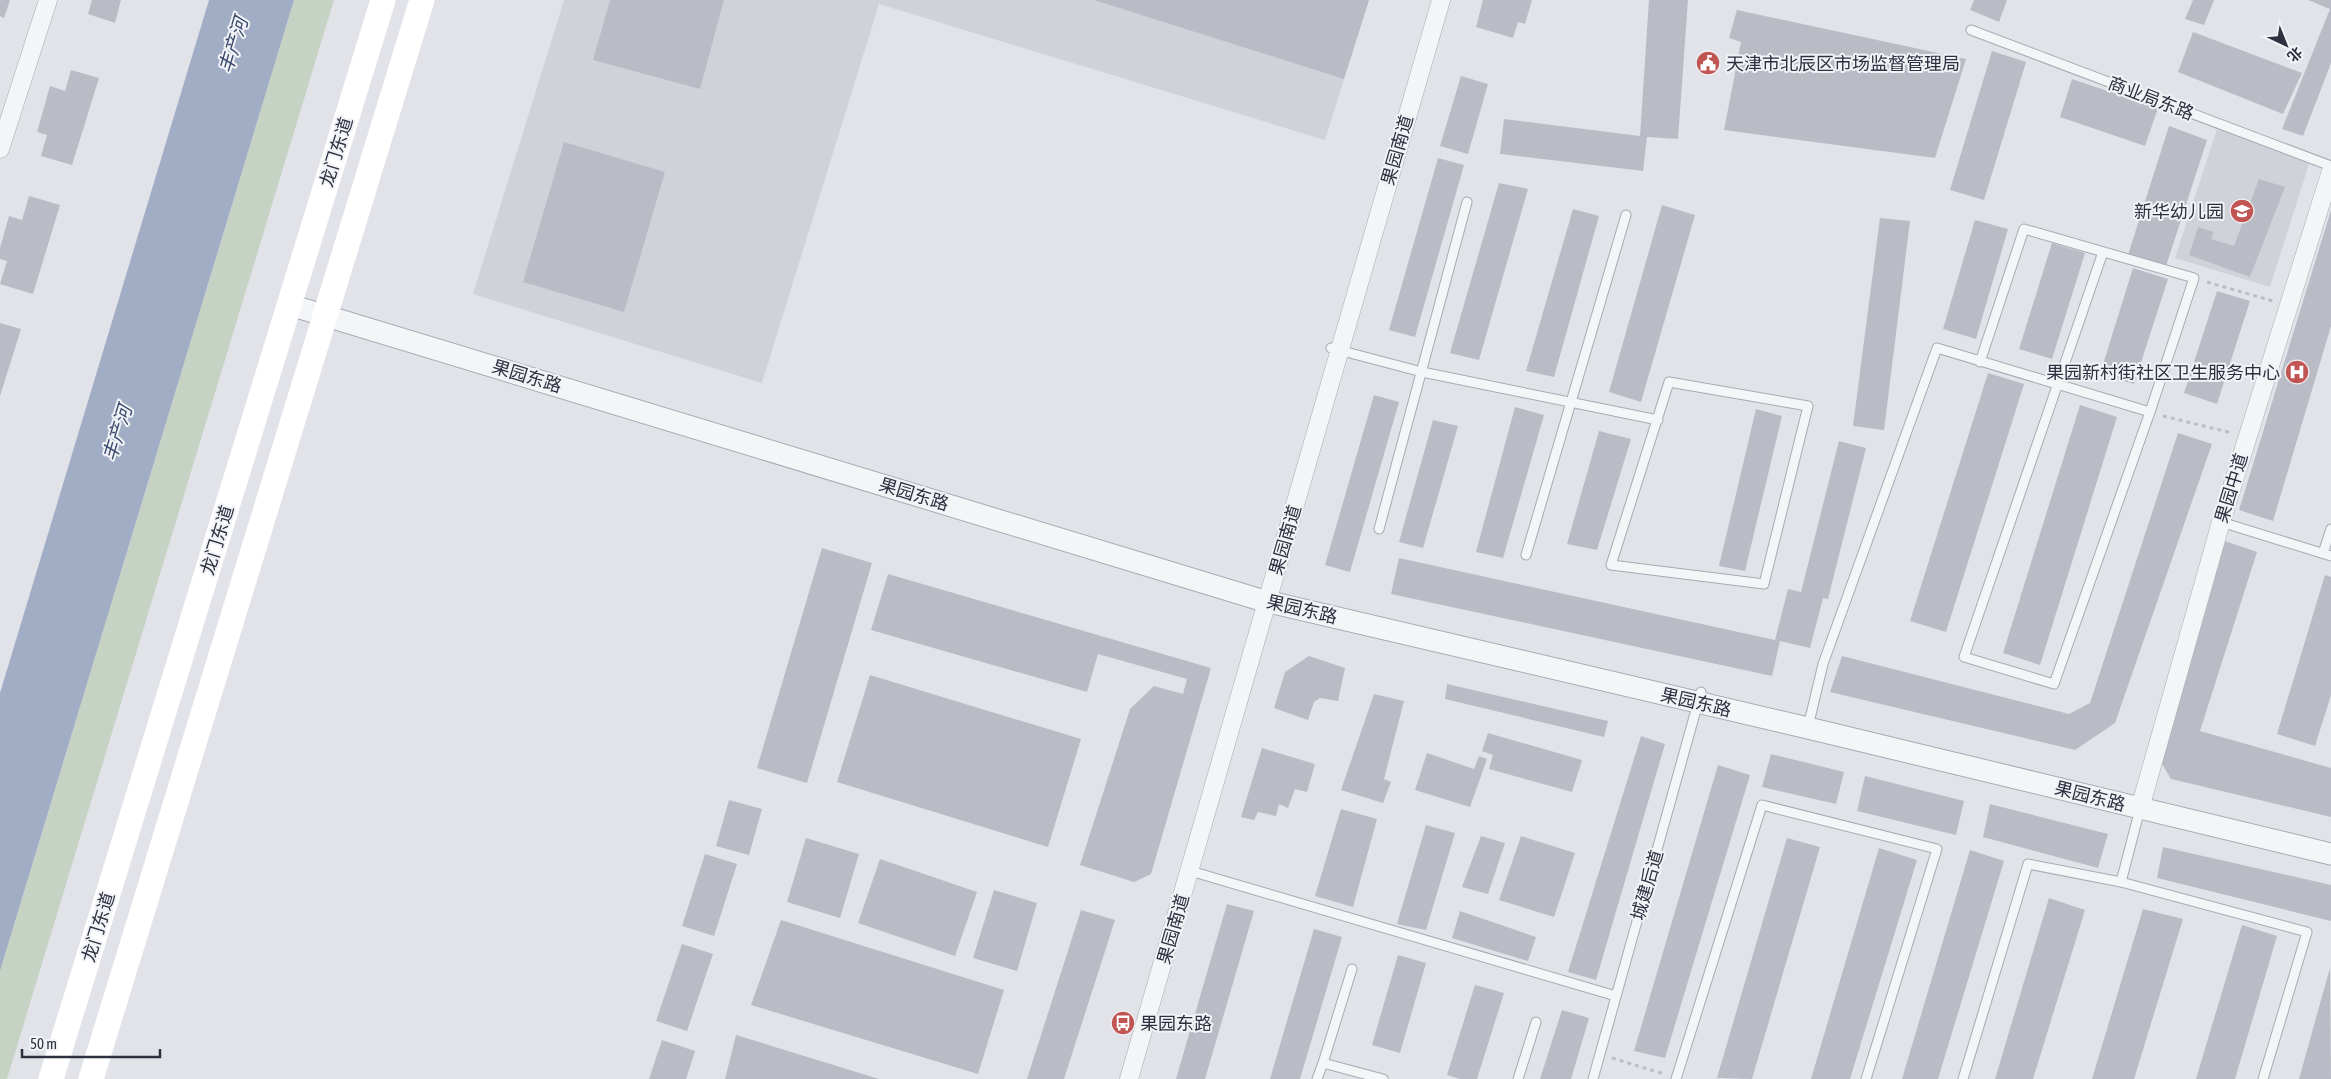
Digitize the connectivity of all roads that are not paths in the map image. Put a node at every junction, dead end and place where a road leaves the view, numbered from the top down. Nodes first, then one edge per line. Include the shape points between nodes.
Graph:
1 (48, 0) edge
2 (383, 0) edge
3 (422, 0) edge
4 (1430, 0) edge
5 (1441, 0) edge
6 (1971, 30) dead end
7 (0, 149) edge
8 (2331, 166) edge
9 (2331, 171) edge
10 (1467, 202) dead end
11 (1626, 215) dead end
12 (2103, 252) junction
13 (291, 300) junction
14 (327, 310) junction
15 (1335, 349) junction
16 (1980, 362) junction
17 (1422, 372) junction
18 (2058, 385) junction
19 (1572, 402) junction
20 (2150, 412) junction
21 (1658, 420) junction
22 (2220, 522) junction
23 (1379, 529) dead end
24 (2331, 529) edge
25 (1526, 555) dead end
26 (2327, 555) edge
27 (1266, 595) junction
28 (1699, 697) junction
29 (1809, 723) junction
30 (2142, 802) junction
31 (2331, 840) edge
32 (2331, 854) edge
33 (1186, 870) junction
34 (2121, 882) junction
35 (1352, 969) dead end
36 (1616, 996) junction
37 (1536, 1022) dead end
38 (1322, 1063) junction
39 (1678, 1078) edge
40 (52, 1079) edge
41 (91, 1079) edge
42 (1119, 1079) edge
43 (1129, 1079) edge
44 (1317, 1079) edge
45 (1383, 1079) edge
46 (1518, 1079) edge
47 (1593, 1079) edge
48 (1866, 1079) edge
49 (1963, 1079) edge
50 (2263, 1079) edge

1 - 7 street
2 - 13 main road, 龙门东道
3 - 14 main road
4 - 15 street, 果园南道
5 - 15 street, 果园南道
6 - 8 lane, 商业局东路
9 - 22 street, 果园中道
10 - 17 lane
11 - 19 lane
12 - 16 lane via 2024,229
12 - 18 lane
12 - 20 lane via 2194,278
13 - 14 street, 果园东路
13 - 40 main road, 龙门东道
14 - 27 street, 果园东路
14 - 41 main road
15 - 17 lane
15 - 27 street, 果园南道
16 - 18 lane
16 - 29 lane via 1937,348 1823,664
17 - 19 lane
17 - 23 lane
18 - 20 lane
18 - 20 lane via 1964,657 2054,684
19 - 21 lane
19 - 25 lane
21 - 21 lane via 1611,565 1764,584 1808,406 1669,382
22 - 26 lane
22 - 30 street, 果园中道
24 - 26 lane
27 - 28 street, 果园东路
27 - 33 street, 果园南道
28 - 29 street, 果园东路
28 - 36 lane, 城建后道
29 - 30 street, 果园东路
30 - 31 street, 果园东路
30 - 32 street, 果园东路
30 - 34 lane
33 - 36 lane
33 - 42 street, 果园南道
33 - 43 street, 果园南道
34 - 49 lane via 2028,864
34 - 50 lane via 2307,932
35 - 38 lane
36 - 47 lane, 城建后道
37 - 46 lane
38 - 44 lane
38 - 45 lane
39 - 48 lane via 1762,805 1937,849

